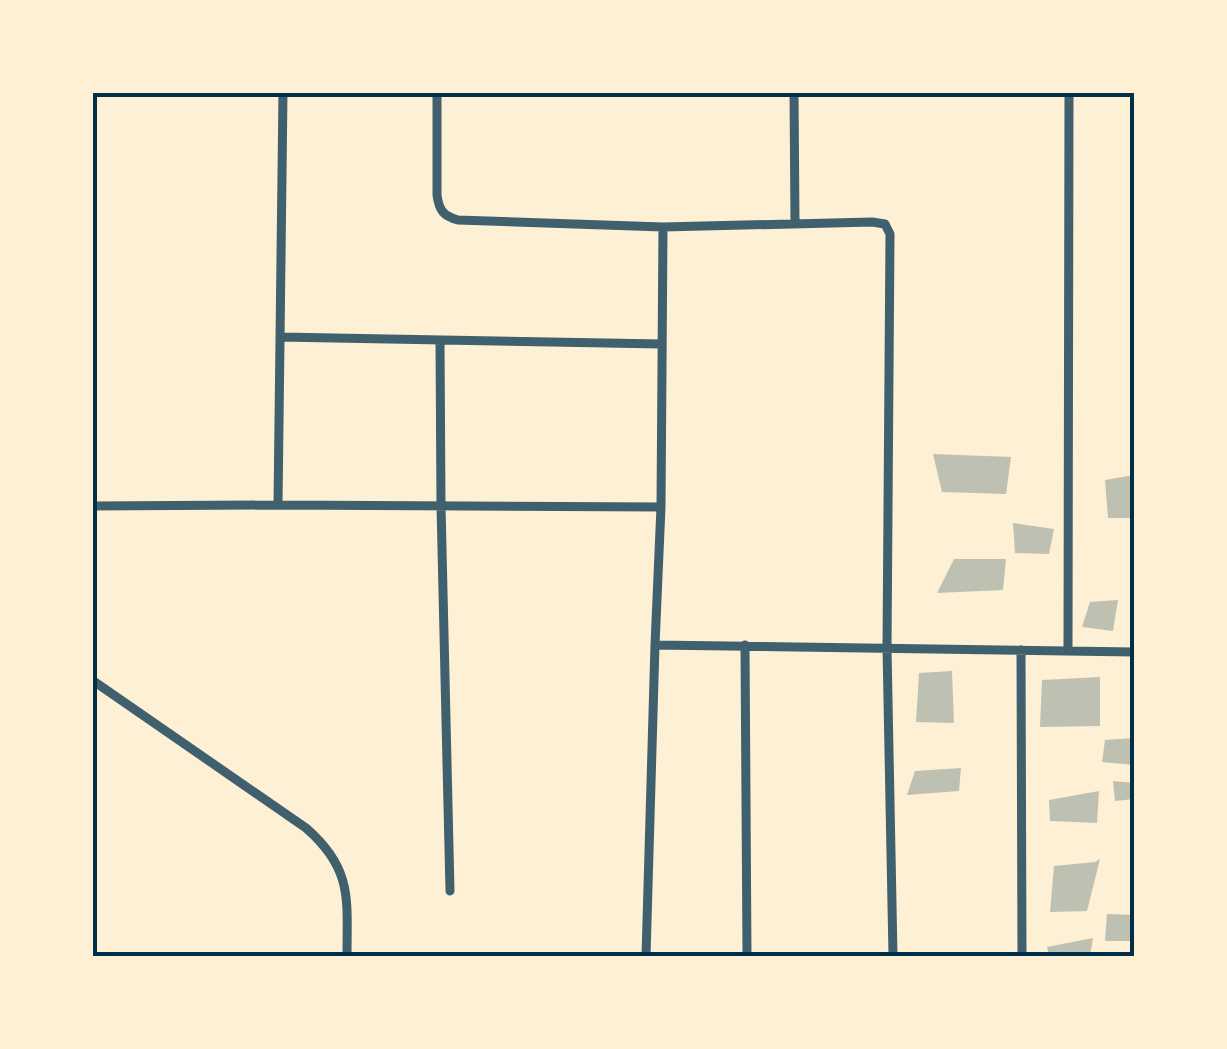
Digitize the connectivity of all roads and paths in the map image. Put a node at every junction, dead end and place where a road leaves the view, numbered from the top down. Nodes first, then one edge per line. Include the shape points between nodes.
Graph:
1 (283, 92) edge
2 (438, 92) edge
3 (794, 92) edge
4 (1069, 92) edge
5 (795, 224) junction
6 (663, 227) junction
7 (280, 337) junction
8 (440, 340) junction
9 (662, 344) junction
10 (278, 505) junction
11 (92, 506) edge
12 (441, 506) junction
13 (661, 507) junction
14 (656, 645) junction
15 (745, 645) junction
16 (887, 648) junction
17 (1021, 650) junction
18 (1068, 651) junction
19 (1134, 652) edge
20 (92, 680) edge
21 (450, 891) dead end
22 (347, 956) edge
23 (646, 956) edge
24 (747, 956) edge
25 (893, 956) edge
26 (1022, 956) edge

1 - 7 street
2 - 6 street via 436,194 448,217
3 - 5 street
4 - 18 street
5 - 6 street
5 - 16 street via 872,222 885,224 890,234
6 - 9 street
7 - 8 street
7 - 10 street
8 - 9 street
8 - 12 street
9 - 13 street
10 - 11 street
10 - 12 street
12 - 13 street
12 - 21 street
13 - 14 street
14 - 15 street
14 - 23 street
15 - 16 street
15 - 24 street
16 - 17 street
16 - 25 street
17 - 18 street
17 - 26 street
18 - 19 street
20 - 22 street via 326,846 348,901

